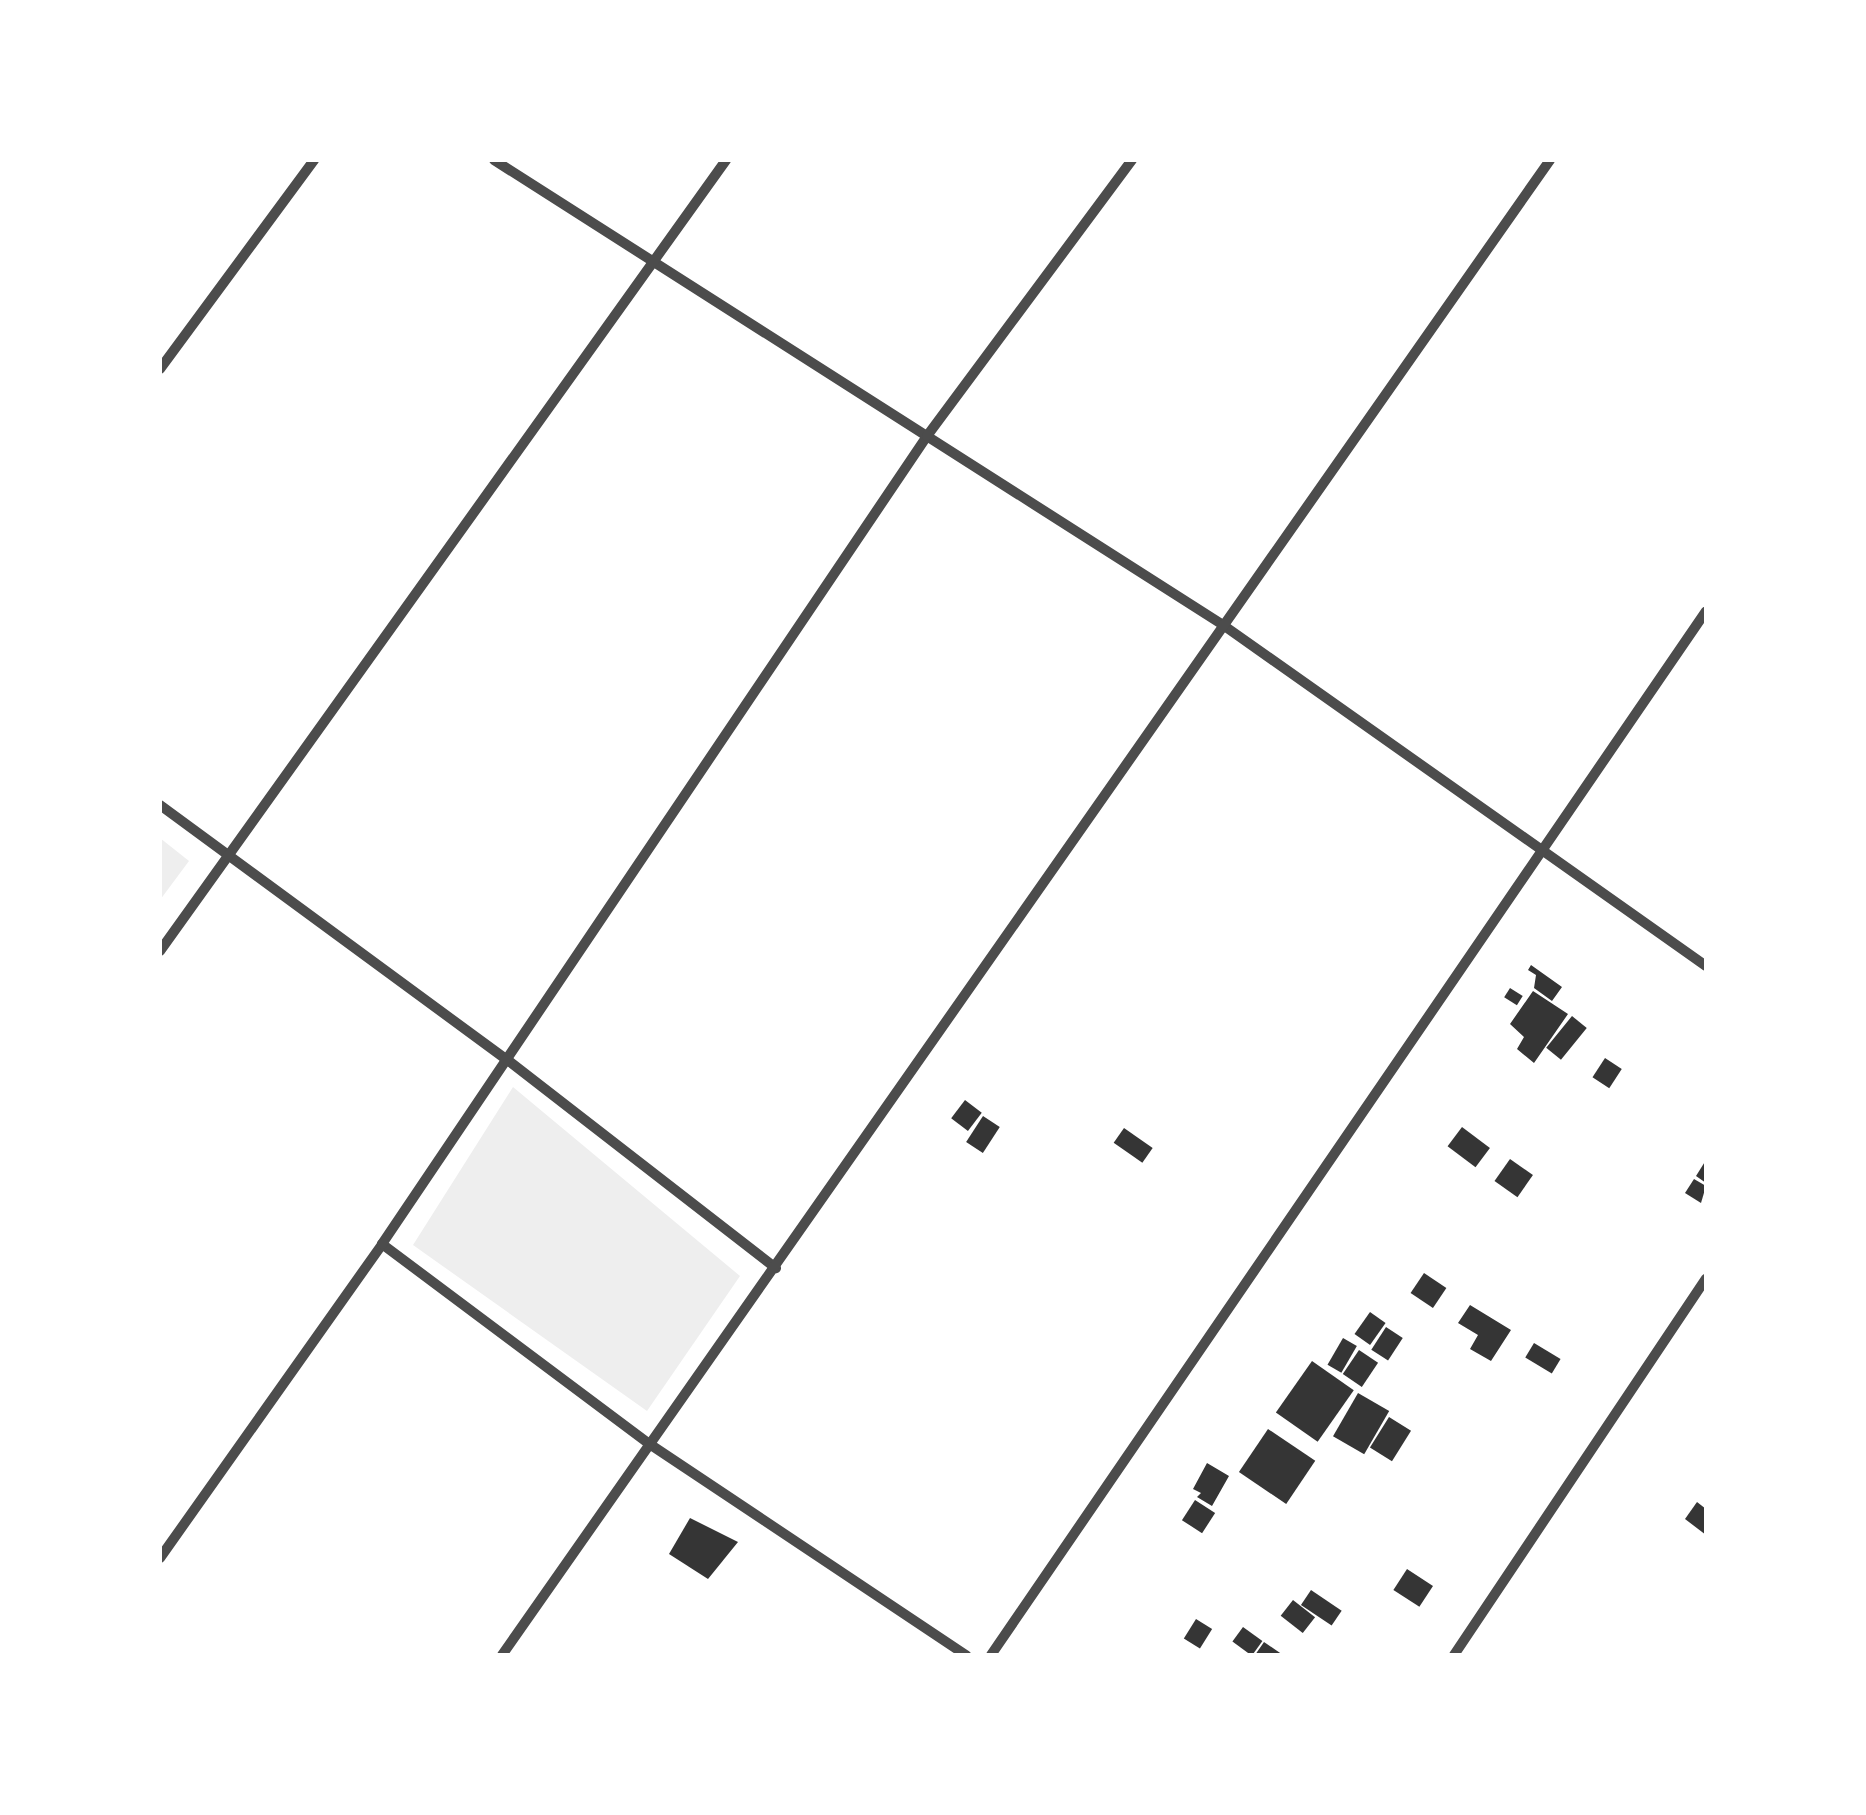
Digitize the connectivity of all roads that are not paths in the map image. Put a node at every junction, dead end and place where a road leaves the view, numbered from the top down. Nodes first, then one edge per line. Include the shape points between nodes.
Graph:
1 (314, 160) edge
2 (494, 160) edge
3 (726, 160) edge
4 (1132, 160) edge
5 (1550, 160) edge
6 (656, 262) junction
7 (160, 369) edge
8 (927, 436) junction
9 (1706, 611) edge
10 (1223, 624) junction
11 (160, 805) edge
12 (1542, 848) junction
13 (227, 856) junction
14 (160, 952) edge
15 (1706, 966) edge
16 (505, 1058) junction
17 (382, 1244) junction
18 (776, 1268) junction
19 (1706, 1279) edge
20 (651, 1445) junction
21 (164, 1544) edge
22 (160, 1558) edge
23 (502, 1655) edge
24 (966, 1655) edge
25 (991, 1655) edge
26 (1454, 1655) edge

1 - 7 street
2 - 6 street
3 - 6 street
4 - 8 street
5 - 10 street
6 - 8 street
6 - 13 street
8 - 10 street
8 - 16 street
9 - 12 street
10 - 12 street
10 - 18 street
11 - 13 street
12 - 15 street
12 - 25 street
13 - 14 street
13 - 16 street
16 - 17 street
16 - 18 street
17 - 20 street
17 - 21 street
18 - 20 street
19 - 26 street
20 - 23 street
20 - 24 street
21 - 22 street

